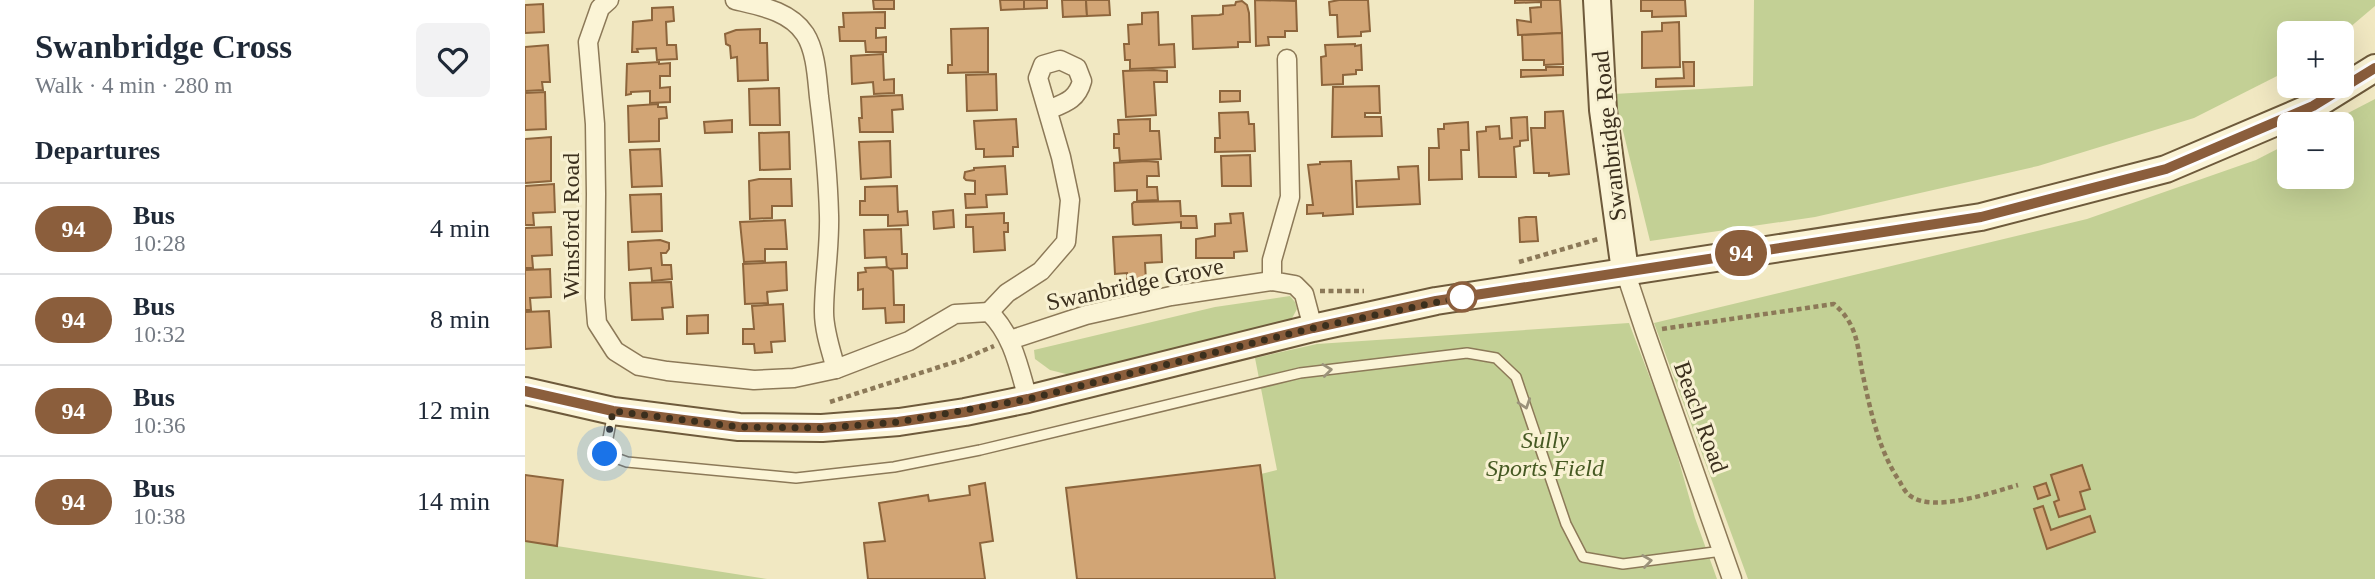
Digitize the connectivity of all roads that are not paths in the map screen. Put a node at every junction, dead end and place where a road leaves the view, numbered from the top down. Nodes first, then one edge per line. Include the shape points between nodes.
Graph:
1 (609, 0) edge
2 (735, 0) edge
3 (1597, 0) edge
4 (1287, 59) dead end
5 (2375, 68) edge
6 (1048, 110) dead end
7 (1625, 271) junction
8 (1272, 281) junction
9 (989, 312) junction
10 (1313, 328) junction
11 (1010, 340) junction
12 (836, 369) junction
13 (525, 391) edge
14 (1028, 399) junction
15 (613, 411) junction
16 (1724, 551) junction
17 (1732, 579) edge

1 - 12 street, Winsford Road via 600,8 588,42 595,124 597,323 615,351 639,366 754,380
2 - 12 street via 790,18 806,36 815,63 829,215 824,312
3 - 7 main road, Swanbridge Road via 1603,110
4 - 8 street via 1290,197 1272,260
5 - 7 main road via 2313,106 2166,169 1981,217
6 - 9 street via 1070,200 1066,242 1041,271 1007,293
7 - 10 main road via 1436,301
7 - 16 street, Beach Road
8 - 10 street, Swanbridge Grove via 1295,285 1304,294
8 - 11 street, Swanbridge Grove via 1086,315
9 - 11 street
9 - 12 street, Winsford Road via 955,314 909,341
10 - 14 main road
11 - 14 street
13 - 15 main road
14 - 15 main road via 898,422 822,428 739,427
15 -> 16 lane via 605,454 627,462 796,478 894,467 980,450 1300,373 1467,354 1496,358 1516,377 1566,524 1583,557 1623,564
16 - 17 street, Beach Road

